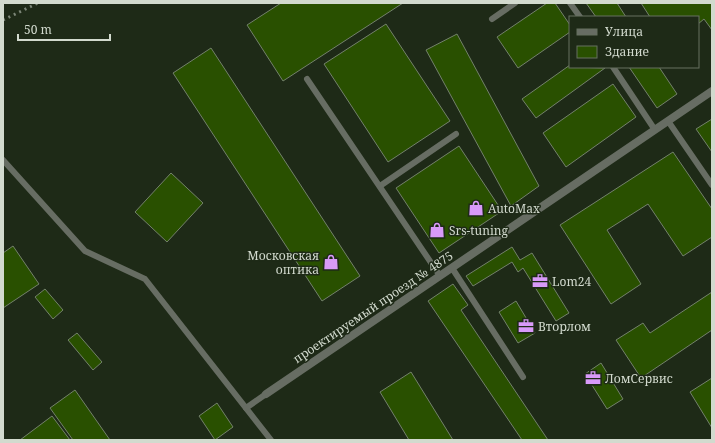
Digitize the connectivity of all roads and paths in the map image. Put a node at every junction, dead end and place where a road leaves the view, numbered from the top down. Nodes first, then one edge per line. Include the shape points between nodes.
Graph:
1 (515, 3) edge
2 (570, 3) edge
3 (579, 16) edge
4 (492, 19) dead end
5 (614, 68) edge
6 (307, 79) dead end
7 (712, 91) edge
8 (668, 121) junction
9 (655, 130) junction
10 (456, 134) dead end
11 (3, 160) edge
12 (712, 185) edge
13 (380, 186) junction
14 (452, 268) junction
15 (440, 276) junction
16 (523, 377) dead end
17 (266, 394) joint
18 (246, 408) junction
19 (271, 440) edge

1 - 4 lane
2 - 3 lane
5 - 9 lane
6 - 13 lane
7 - 8 street, проектируемый проезд № 4875
8 - 9 street, проектируемый проезд № 4875
8 - 12 lane
9 - 14 street, проектируемый проезд № 4875
10 - 13 lane
11 - 18 lane via 85,251 145,279
13 - 15 lane
14 - 15 street, проектируемый проезд № 4875
14 - 16 lane
15 - 17 street, проектируемый проезд № 4875
17 - 18 lane
18 - 19 lane

